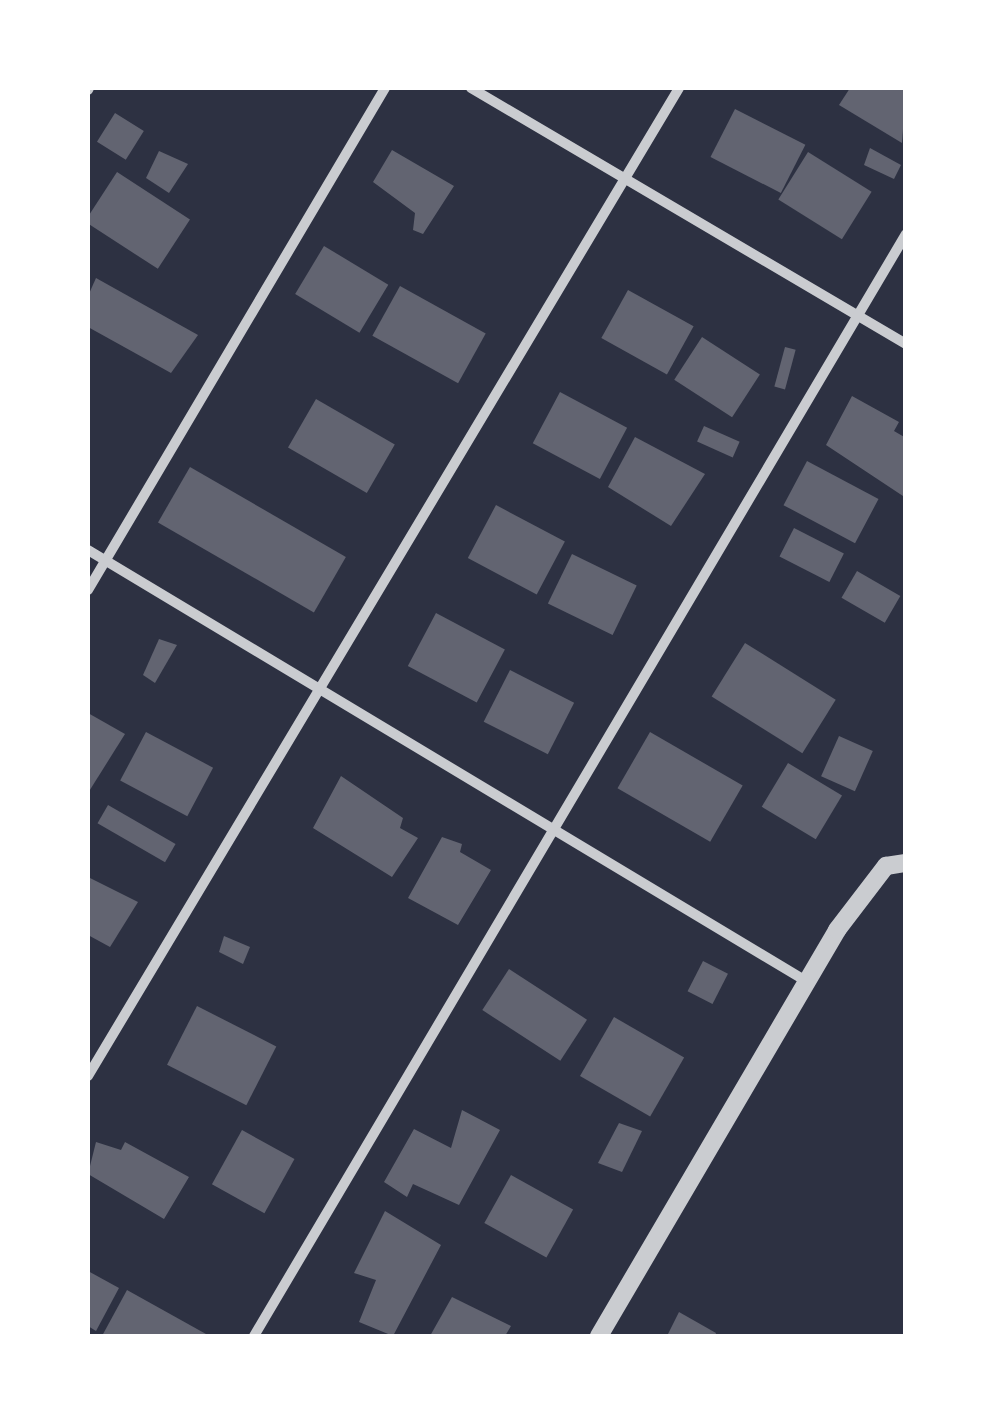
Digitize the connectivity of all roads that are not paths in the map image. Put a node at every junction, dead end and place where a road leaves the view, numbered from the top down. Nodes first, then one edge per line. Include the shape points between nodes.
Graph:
1 (385, 88) edge
2 (471, 88) edge
3 (679, 88) edge
4 (624, 180) junction
5 (906, 234) edge
6 (856, 315) junction
7 (906, 344) edge
8 (88, 550) edge
9 (106, 560) junction
10 (88, 590) edge
11 (322, 690) junction
12 (556, 831) junction
13 (906, 863) edge
14 (806, 981) junction
15 (88, 1076) edge
16 (254, 1336) edge
17 (599, 1336) edge

1 - 9 street
2 - 4 street
3 - 4 street
4 - 6 street
4 - 11 street
5 - 6 street
6 - 7 street
6 - 12 street
8 - 9 street
9 - 10 street
9 - 11 street
11 - 12 street
11 - 15 street
12 - 14 street
12 - 16 street
13 - 14 street via 886,866
14 - 17 street

